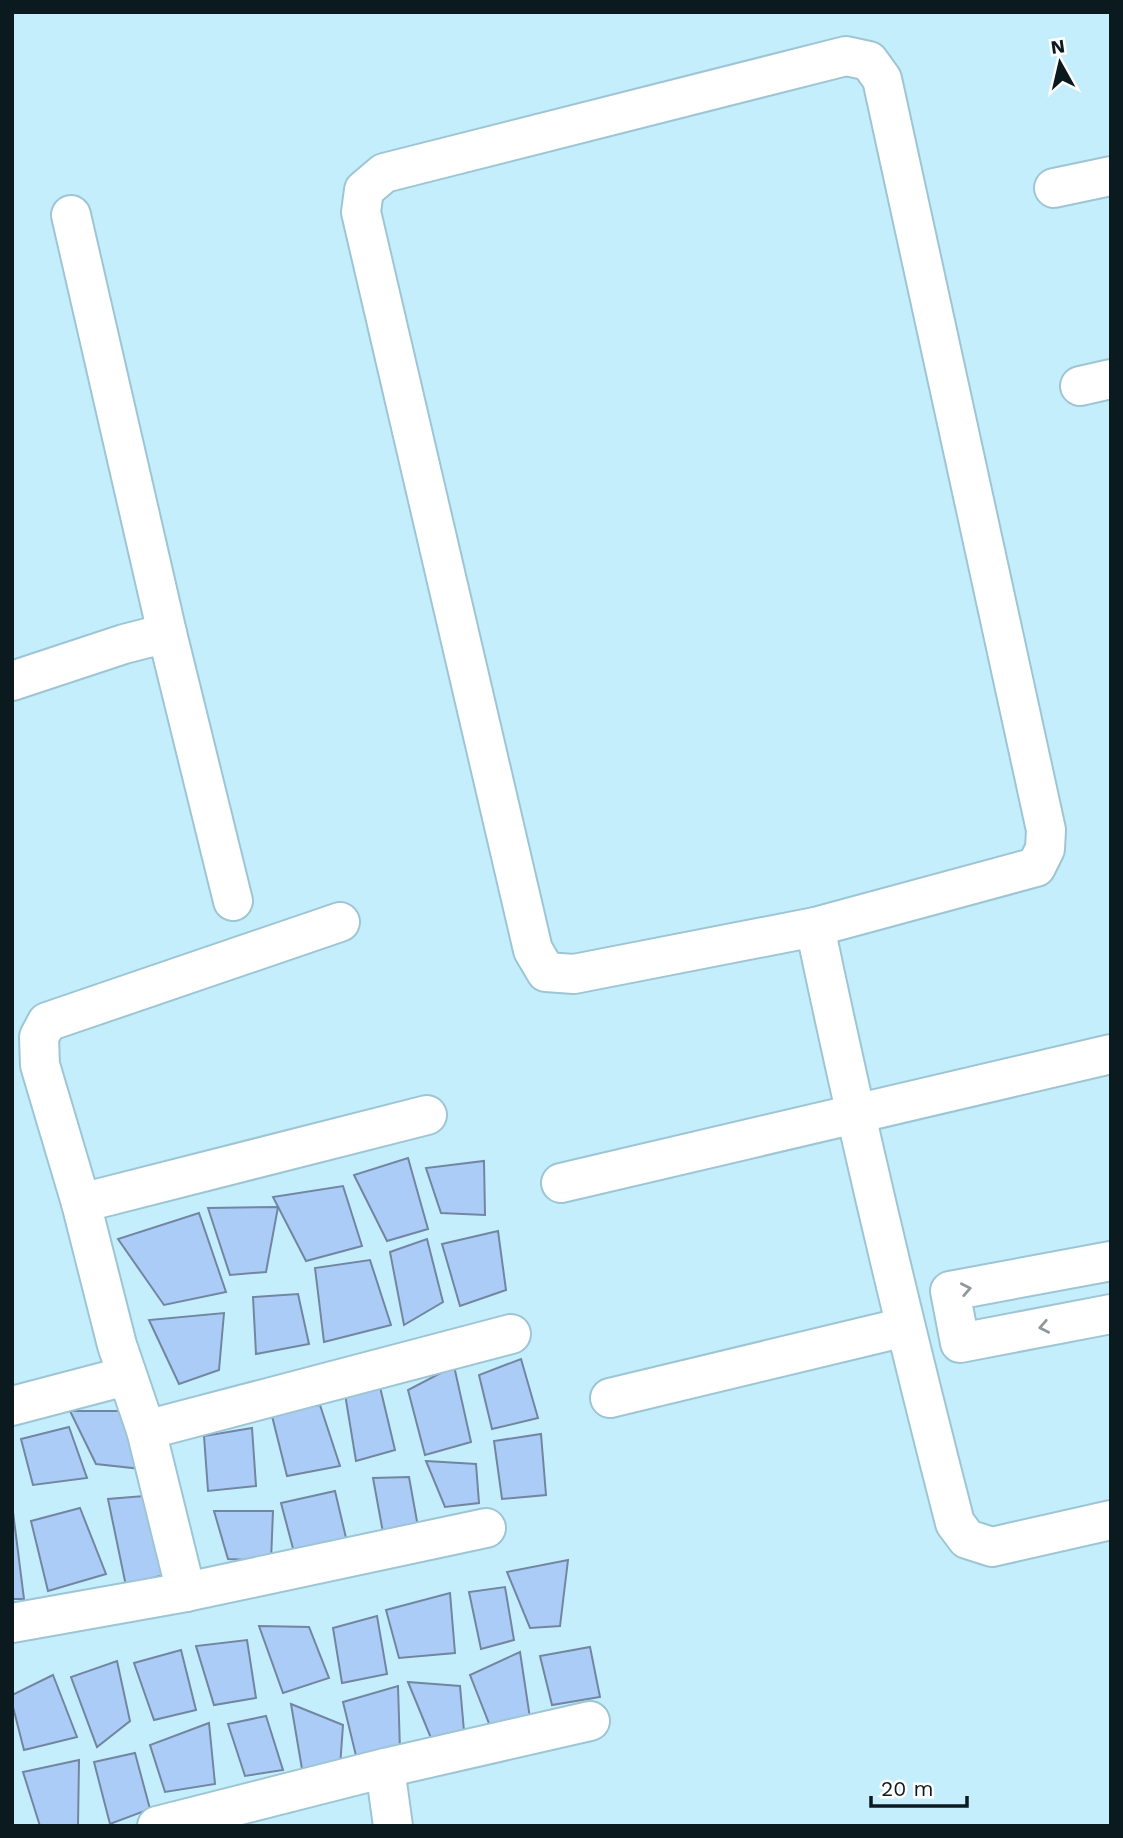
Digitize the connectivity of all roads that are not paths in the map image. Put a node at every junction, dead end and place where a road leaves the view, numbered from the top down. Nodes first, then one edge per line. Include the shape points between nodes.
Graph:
1 (1111, 176) edge
2 (1054, 188) dead end
3 (71, 215) dead end
4 (167, 633) junction
5 (12, 681) edge
6 (233, 901) dead end
7 (340, 922) dead end
8 (816, 926) junction
9 (1111, 1054) edge
10 (854, 1113) junction
11 (426, 1115) dead end
12 (561, 1184) dead end
13 (81, 1203) junction
14 (1111, 1261) edge
15 (1111, 1314) edge
16 (905, 1327) junction
17 (512, 1334) dead end
18 (126, 1376) junction
19 (610, 1398) dead end
20 (12, 1406) edge
21 (146, 1430) junction
22 (1111, 1520) edge
23 (486, 1528) dead end
24 (186, 1592) junction
25 (12, 1623) edge
26 (590, 1721) dead end
27 (385, 1768) junction
28 (157, 1826) edge
29 (393, 1826) edge

1 - 2 street
3 - 4 street
4 - 5 street
4 - 6 street
7 - 13 street via 47,1021 39,1037 40,1065
8 - 8 street via 574,974 546,972 533,950 361,212 364,190 384,173 846,56 869,61 882,79 1045,830 1045,849 1036,867
8 - 10 street
9 - 10 street
10 - 12 street
10 - 16 street
11 - 13 street
13 - 18 street
15 -> 14 street via 960,1343 950,1292
16 - 19 street
16 - 22 street via 956,1523 967,1539 992,1547
17 - 21 street
18 - 20 street
18 - 21 street
21 - 24 street
23 - 24 street
24 - 25 street
26 - 27 street
27 - 28 street
27 - 29 street

